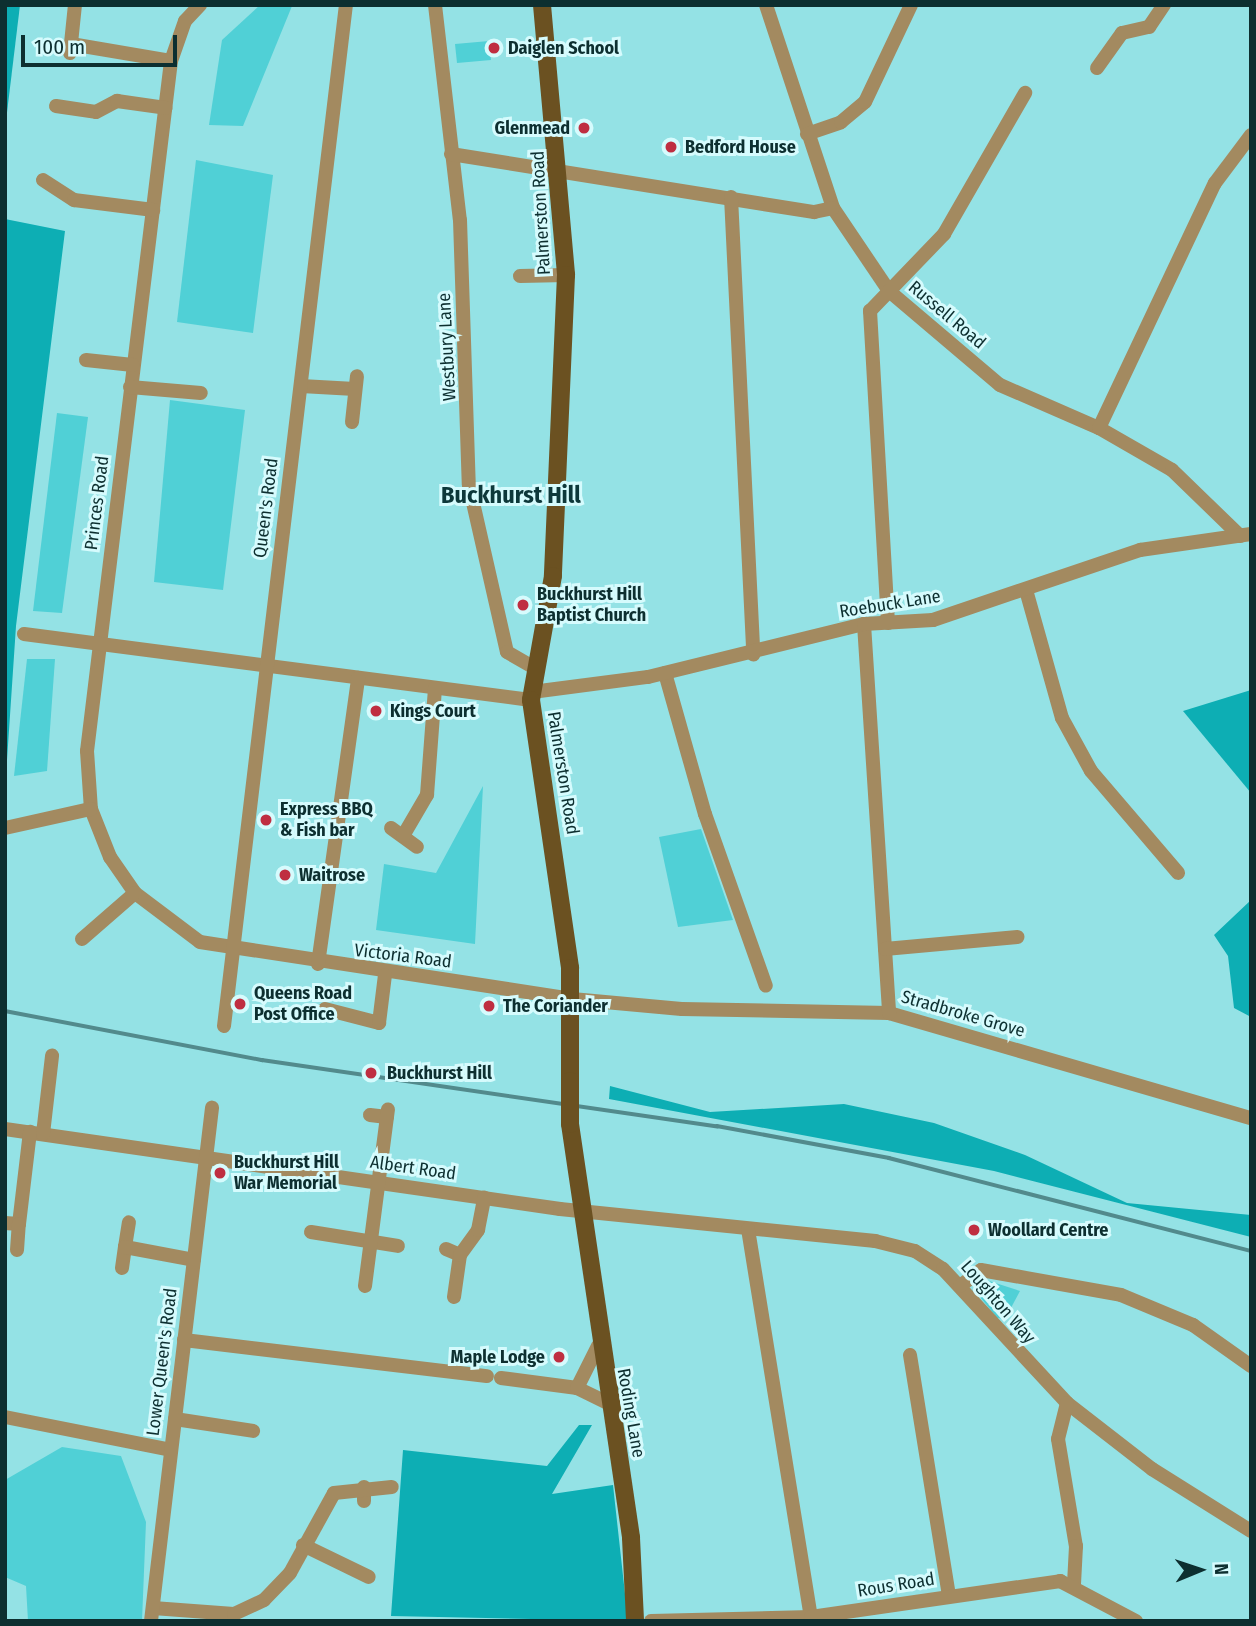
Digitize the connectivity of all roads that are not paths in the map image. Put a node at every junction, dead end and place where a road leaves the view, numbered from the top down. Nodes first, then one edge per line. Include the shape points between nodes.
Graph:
1 (75, 5) edge
2 (200, 5) edge
3 (346, 5) edge
4 (435, 5) edge
5 (542, 5) edge
6 (766, 5) edge
7 (911, 5) edge
8 (1164, 5) edge
9 (171, 61) junction
10 (1097, 68) dead end
11 (1025, 93) dead end
12 (56, 106) dead end
13 (166, 108) junction
14 (807, 134) junction
15 (1251, 135) edge
16 (451, 154) junction
17 (560, 170) junction
18 (43, 180) dead end
19 (731, 197) junction
20 (833, 208) junction
21 (153, 210) junction
22 (566, 275) junction
23 (520, 276) dead end
24 (889, 291) junction
25 (86, 360) dead end
26 (133, 365) junction
27 (301, 386) junction
28 (130, 387) junction
29 (201, 393) dead end
30 (352, 422) dead end
31 (1099, 428) junction
32 (1245, 535) edge
33 (1026, 590) junction
34 (888, 623) junction
35 (864, 624) junction
36 (24, 634) dead end
37 (100, 644) junction
38 (753, 654) junction
39 (535, 668) junction
40 (263, 669) junction
41 (665, 673) junction
42 (358, 678) junction
43 (435, 688) junction
44 (531, 696) junction
45 (91, 809) junction
46 (5, 828) edge
47 (417, 847) dead end
48 (1178, 873) dead end
49 (135, 893) junction
50 (1017, 937) dead end
51 (82, 939) dead end
52 (230, 947) junction
53 (885, 949) junction
54 (318, 964) junction
55 (385, 975) junction
56 (766, 986) dead end
57 (572, 999) junction
58 (324, 1009) dead end
59 (889, 1013) junction
60 (224, 1021) dead end
61 (52, 1056) dead end
62 (212, 1108) dead end
63 (370, 1115) dead end
64 (1251, 1118) edge
65 (5, 1129) edge
66 (36, 1133) junction
67 (206, 1157) junction
68 (379, 1183) junction
69 (484, 1198) junction
70 (582, 1212) junction
71 (129, 1222) dead end
72 (12, 1224) edge
73 (748, 1229) junction
74 (311, 1232) dead end
75 (370, 1240) junction
76 (398, 1246) dead end
77 (125, 1247) junction
78 (446, 1249) dead end
79 (17, 1250) dead end
80 (460, 1255) junction
81 (194, 1260) junction
82 (122, 1268) dead end
83 (365, 1286) dead end
84 (960, 1286) junction
85 (454, 1297) dead end
86 (184, 1340) junction
87 (598, 1346) junction
88 (910, 1355) dead end
89 (1251, 1366) edge
90 (577, 1388) junction
91 (1067, 1403) junction
92 (608, 1404) junction
93 (5, 1417) edge
94 (175, 1419) junction
95 (253, 1431) dead end
96 (171, 1450) junction
97 (392, 1487) dead end
98 (1251, 1531) edge
99 (303, 1545) junction
100 (369, 1577) dead end
101 (1074, 1584) junction
102 (949, 1596) junction
103 (152, 1614) edge
104 (811, 1617) junction
105 (635, 1621) edge
106 (651, 1621) edge
107 (1136, 1621) edge

1 - 9 street via 70,49
2 - 9 street, Princes Road via 185,21
3 - 27 street, Queen's Road
4 - 16 street, Westbury Lane
5 - 17 main road, Palmerston Road
6 - 14 street, Russell Road
7 - 14 street via 865,102 841,122
8 - 10 street via 1149,27 1122,33
9 - 13 street, Princes Road
11 - 24 street via 944,234
12 - 13 street via 96,112 117,101
13 - 21 street, Princes Road
14 - 20 street, Russell Road
15 - 31 street via 1215,183
16 - 17 street
16 - 39 street, Westbury Lane via 469,357 469,485 507,652
17 - 19 street
17 - 22 main road, Palmerston Road
18 - 21 street via 74,200
19 - 20 street via 814,212
19 - 38 street
20 - 24 street, Russell Road
21 - 26 street, Princes Road
22 - 23 street
22 - 39 main road, Palmerston Road via 554,576
24 - 31 street, Russell Road via 1000,385
24 - 34 street via 870,311
25 - 26 street
26 - 28 street, Princes Road
27 - 30 street via 356,382
27 - 40 street, Queen's Road
28 - 29 street
28 - 37 street, Princes Road
31 - 32 street, Russell Road via 1172,470
32 - 33 street, Roebuck Lane via 1140,550
33 - 34 street, Roebuck Lane via 933,620
33 - 48 street via 1062,718 1091,771
34 - 35 street, Roebuck Lane
35 - 38 street, Roebuck Lane
35 - 53 street
36 - 37 street, Roebuck Lane
37 - 40 street, Roebuck Lane
37 - 45 street, Princes Road via 87,751
38 - 41 street, Roebuck Lane
39 - 44 main road, Palmerston Road
40 - 42 street, Roebuck Lane
40 - 52 street, Queen's Road
41 - 44 street, Roebuck Lane
41 - 56 street via 705,814
42 - 43 street, Roebuck Lane
42 - 54 street
43 - 44 street, Roebuck Lane
43 - 47 street via 427,795 397,832
44 - 57 main road, Palmerston Road
45 - 46 street
45 - 49 street, Princes Road via 110,857
49 - 51 street
49 - 52 street, Princes Road via 200,942
50 - 53 street
52 - 54 street, Victoria Road
52 - 60 street, Queen's Road
53 - 59 street
54 - 55 street, Victoria Road
55 - 57 street, Victoria Road
55 - 58 street via 379,1023
57 - 59 street, Stradbroke Grove via 682,1009
57 - 70 main road, Palmerston Road, bridge via 570,1124
59 - 64 street, Stradbroke Grove
61 - 66 street
62 - 67 street, Lower Queen's Road
63 - 68 street via 387,1113
65 - 66 street, Albert Road
66 - 67 street, Albert Road
66 - 72 street
67 - 68 street, Albert Road
67 - 81 street, Lower Queen's Road
68 - 69 street, Albert Road
68 - 75 street
69 - 70 street, Albert Road
69 - 80 street via 478,1230
70 - 73 street, Loughton Way
70 - 87 main road, Roding Lane
71 - 77 street
72 - 79 street
73 - 84 street, Loughton Way via 889,1243 915,1251
73 - 104 street
74 - 75 street
75 - 76 street
75 - 83 street
77 - 81 street
77 - 82 street
78 - 80 street
80 - 85 street
81 - 86 street, Lower Queen's Road
84 - 89 street via 981,1270 1121,1295 1193,1325
84 - 91 street, Loughton Way
86 - 90 street
86 - 94 street, Lower Queen's Road
87 - 90 street
87 - 92 main road, Roding Lane
88 - 102 street
90 - 92 street
91 - 98 street, Loughton Way via 1152,1469
91 - 101 street via 1058,1439 1076,1546
92 - 105 main road, Roding Lane via 631,1538
93 - 96 street
94 - 95 street
94 - 96 street, Lower Queen's Road
96 - 103 street, Lower Queen's Road
97 - 99 street via 364,1494 334,1493
99 - 100 street
99 - 103 street via 290,1573 264,1600 234,1614
101 - 102 street, Rous Road via 1046,1581
101 - 107 street, Rous Road
102 - 104 street, Rous Road
104 - 106 street, Rous Road

